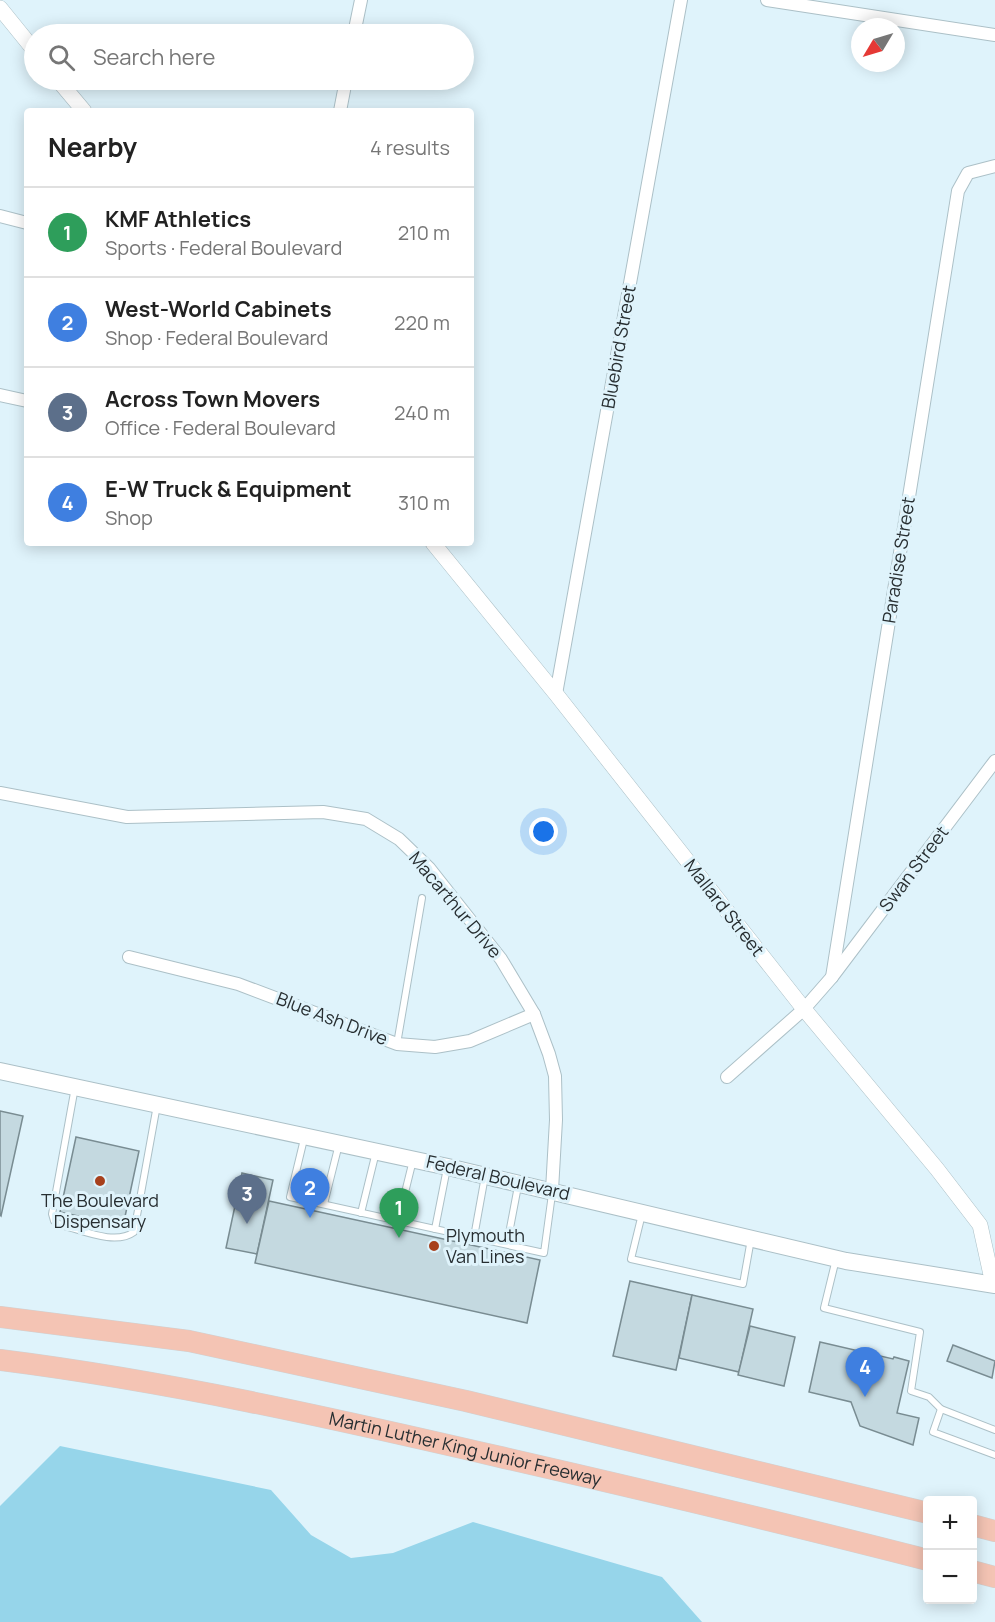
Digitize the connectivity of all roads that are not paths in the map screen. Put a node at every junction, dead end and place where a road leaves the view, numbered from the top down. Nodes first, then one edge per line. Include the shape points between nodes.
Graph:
1 (361, 0) edge
2 (681, 0) edge
3 (767, 0) edge
4 (0, 8) edge
5 (356, 24) edge
6 (995, 35) edge
7 (24, 38) edge
8 (66, 90) edge
9 (344, 90) edge
10 (81, 108) edge
11 (341, 108) edge
12 (995, 166) edge
13 (0, 216) edge
14 (24, 222) edge
15 (0, 395) edge
16 (24, 400) edge
17 (435, 546) edge
18 (556, 694) junction
19 (995, 761) edge
20 (0, 793) edge
21 (422, 898) dead end
22 (129, 957) dead end
23 (832, 977) junction
24 (804, 1009) junction
25 (534, 1014) junction
26 (398, 1044) junction
27 (0, 1071) edge
28 (727, 1077) dead end
29 (75, 1087) junction
30 (157, 1105) junction
31 (304, 1137) junction
32 (339, 1143) junction
33 (376, 1151) junction
34 (414, 1159) junction
35 (448, 1167) junction
36 (485, 1175) junction
37 (518, 1183) junction
38 (552, 1190) junction
39 (324, 1204) junction
40 (643, 1211) junction
41 (361, 1213) junction
42 (398, 1221) junction
43 (435, 1229) junction
44 (474, 1237) junction
45 (752, 1238) junction
46 (507, 1244) junction
47 (836, 1258) junction
48 (994, 1284) edge
49 (0, 1317) edge
50 (0, 1360) edge
51 (941, 1409) junction
52 (995, 1430) edge
53 (995, 1455) edge
54 (923, 1512) edge
55 (977, 1526) edge
56 (995, 1531) edge
57 (923, 1559) edge
58 (977, 1572) edge
59 (995, 1577) edge

1 - 5 street
2 - 18 street, Bluebird Street
3 - 6 street
4 - 7 street
8 - 10 street
9 - 11 street
12 - 23 street, Paradise Street via 968,173 958,191
13 - 14 street
15 - 16 street
17 - 18 street, Mallard Street
18 - 24 street, Mallard Street
19 - 23 street, Swan Street
20 - 25 street, Macarthur Drive via 127,817 323,813 366,819 399,839 429,868 501,959
21 - 26 lane
22 - 26 street, Blue Ash Drive via 238,984
23 - 24 street, Swan Street
24 - 28 street, Swan Street
24 - 48 street, Mallard Street via 980,1225
25 - 26 street, Blue Ash Drive via 470,1041 435,1047
25 - 38 street, Macarthur Drive via 555,1076
27 - 29 main road, Federal Boulevard
29 - 30 main road, Federal Boulevard
29 - 30 lane via 52,1214 61,1226 116,1238 127,1238 134,1232
30 - 31 main road, Federal Boulevard
31 - 32 main road, Federal Boulevard
31 - 39 lane via 290,1197
32 - 33 main road, Federal Boulevard
32 - 39 lane
33 - 34 main road, Federal Boulevard
33 - 41 lane
34 - 35 main road, Federal Boulevard
34 - 42 lane
35 - 36 main road, Federal Boulevard
35 - 43 lane
36 - 37 main road, Federal Boulevard
36 - 44 lane
37 - 38 main road, Federal Boulevard
37 - 46 lane
38 - 40 main road, Federal Boulevard
38 - 46 lane via 544,1253
39 - 41 lane
40 - 45 main road, Federal Boulevard
40 - 45 lane via 631,1259 743,1284
41 - 42 lane
42 - 43 lane
43 - 44 lane
44 - 46 lane
45 - 47 main road, Federal Boulevard
47 - 48 main road, Federal Boulevard
47 - 51 lane via 824,1308 920,1332 911,1391 929,1397
49 - 54 highway via 189,1341 466,1401
50 - 57 highway, Martin Luther King Junior Freeway via 70,1369 341,1420 782,1522
51 - 52 lane
51 - 53 lane via 933,1432
55 - 56 highway
58 - 59 highway

